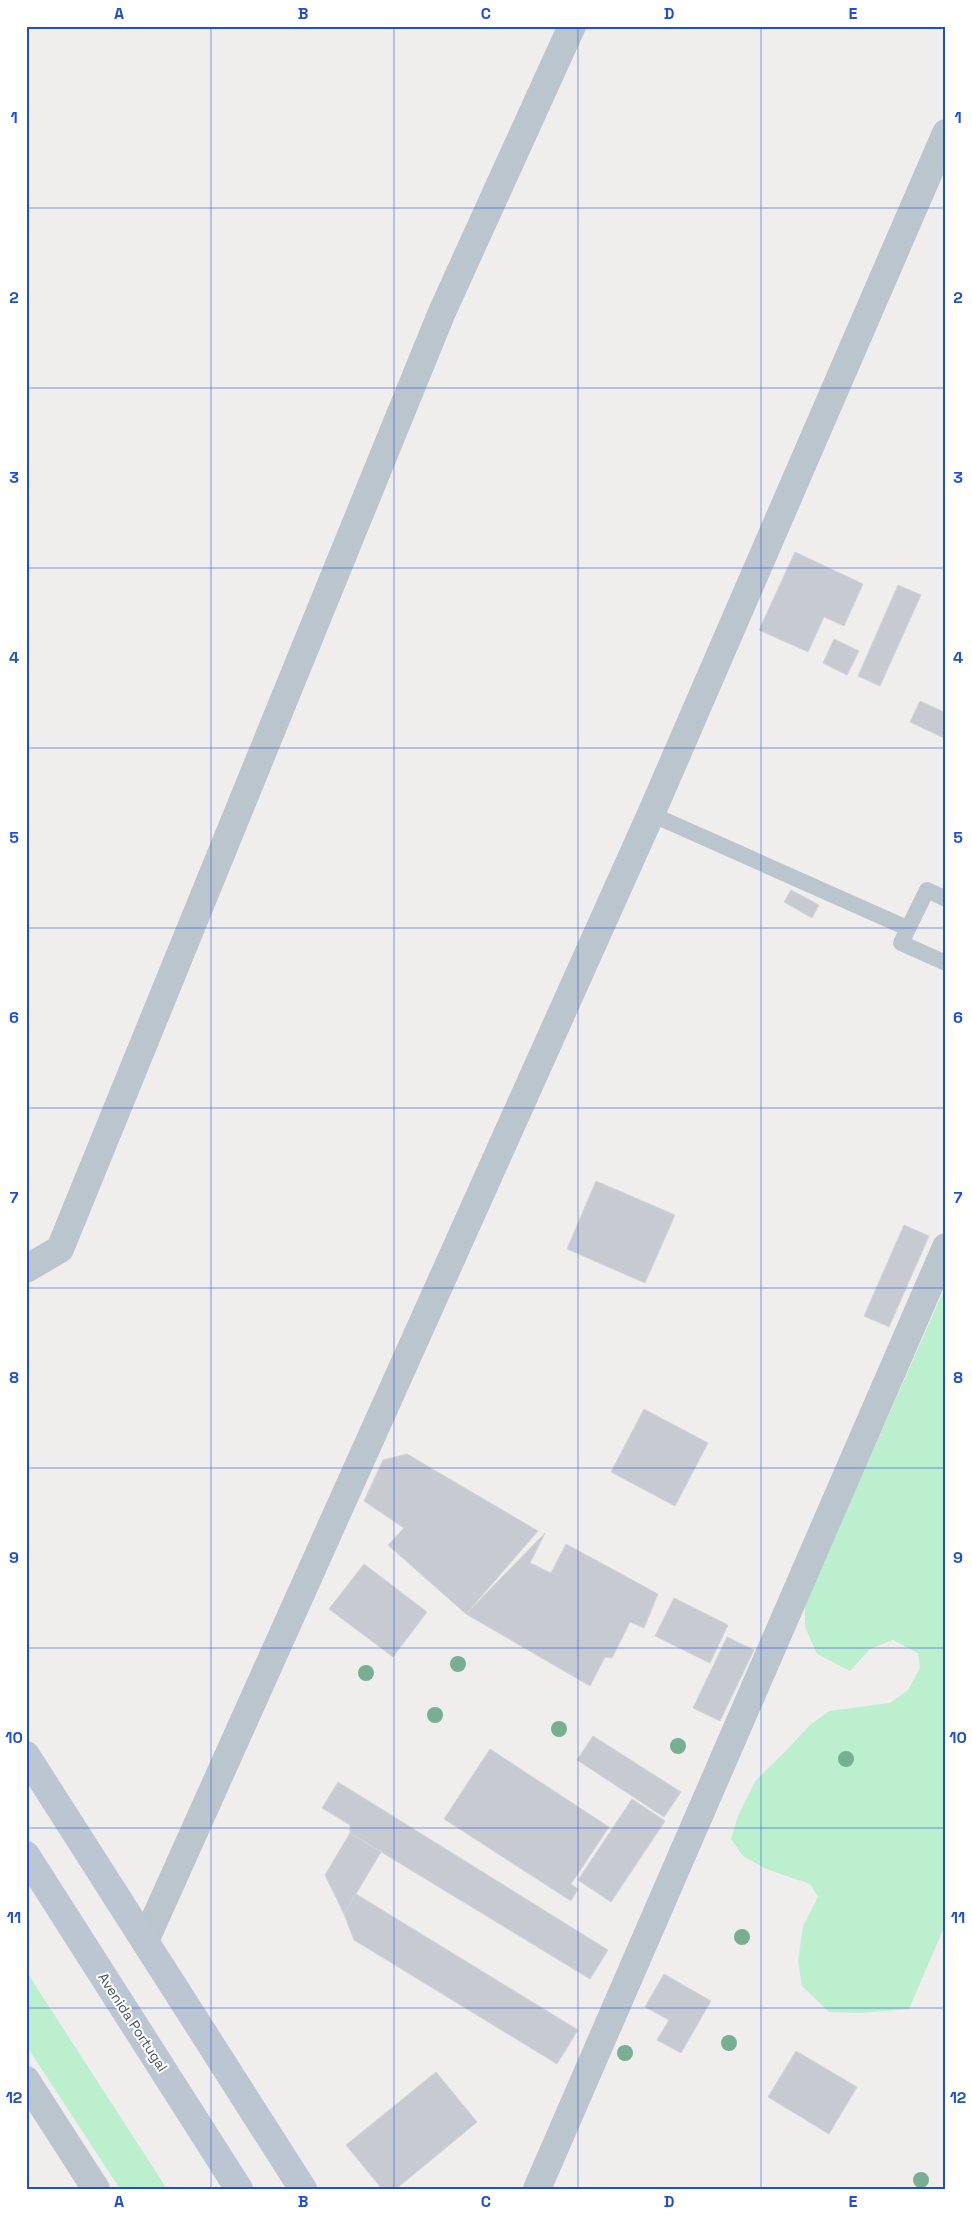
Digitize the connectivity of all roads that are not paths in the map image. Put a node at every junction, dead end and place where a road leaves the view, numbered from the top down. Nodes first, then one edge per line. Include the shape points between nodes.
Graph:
1 (572, 26) edge
2 (946, 133) edge
3 (651, 814) junction
4 (946, 899) edge
5 (907, 928) junction
6 (946, 963) edge
7 (946, 1247) edge
8 (26, 1269) edge
9 (26, 1755) edge
10 (26, 1855) edge
11 (145, 1941) junction
12 (26, 2080) edge
13 (96, 2189) edge
14 (239, 2189) edge
15 (303, 2189) edge
16 (537, 2189) edge

1 - 8 street via 442,312 60,1249
2 - 3 street
3 - 5 lane
3 - 11 street
4 - 5 lane via 927,890
5 - 6 lane via 901,942
7 - 16 street
9 - 11 main road
10 - 14 main road, Avenida Portugal
11 - 15 main road
12 - 13 street

